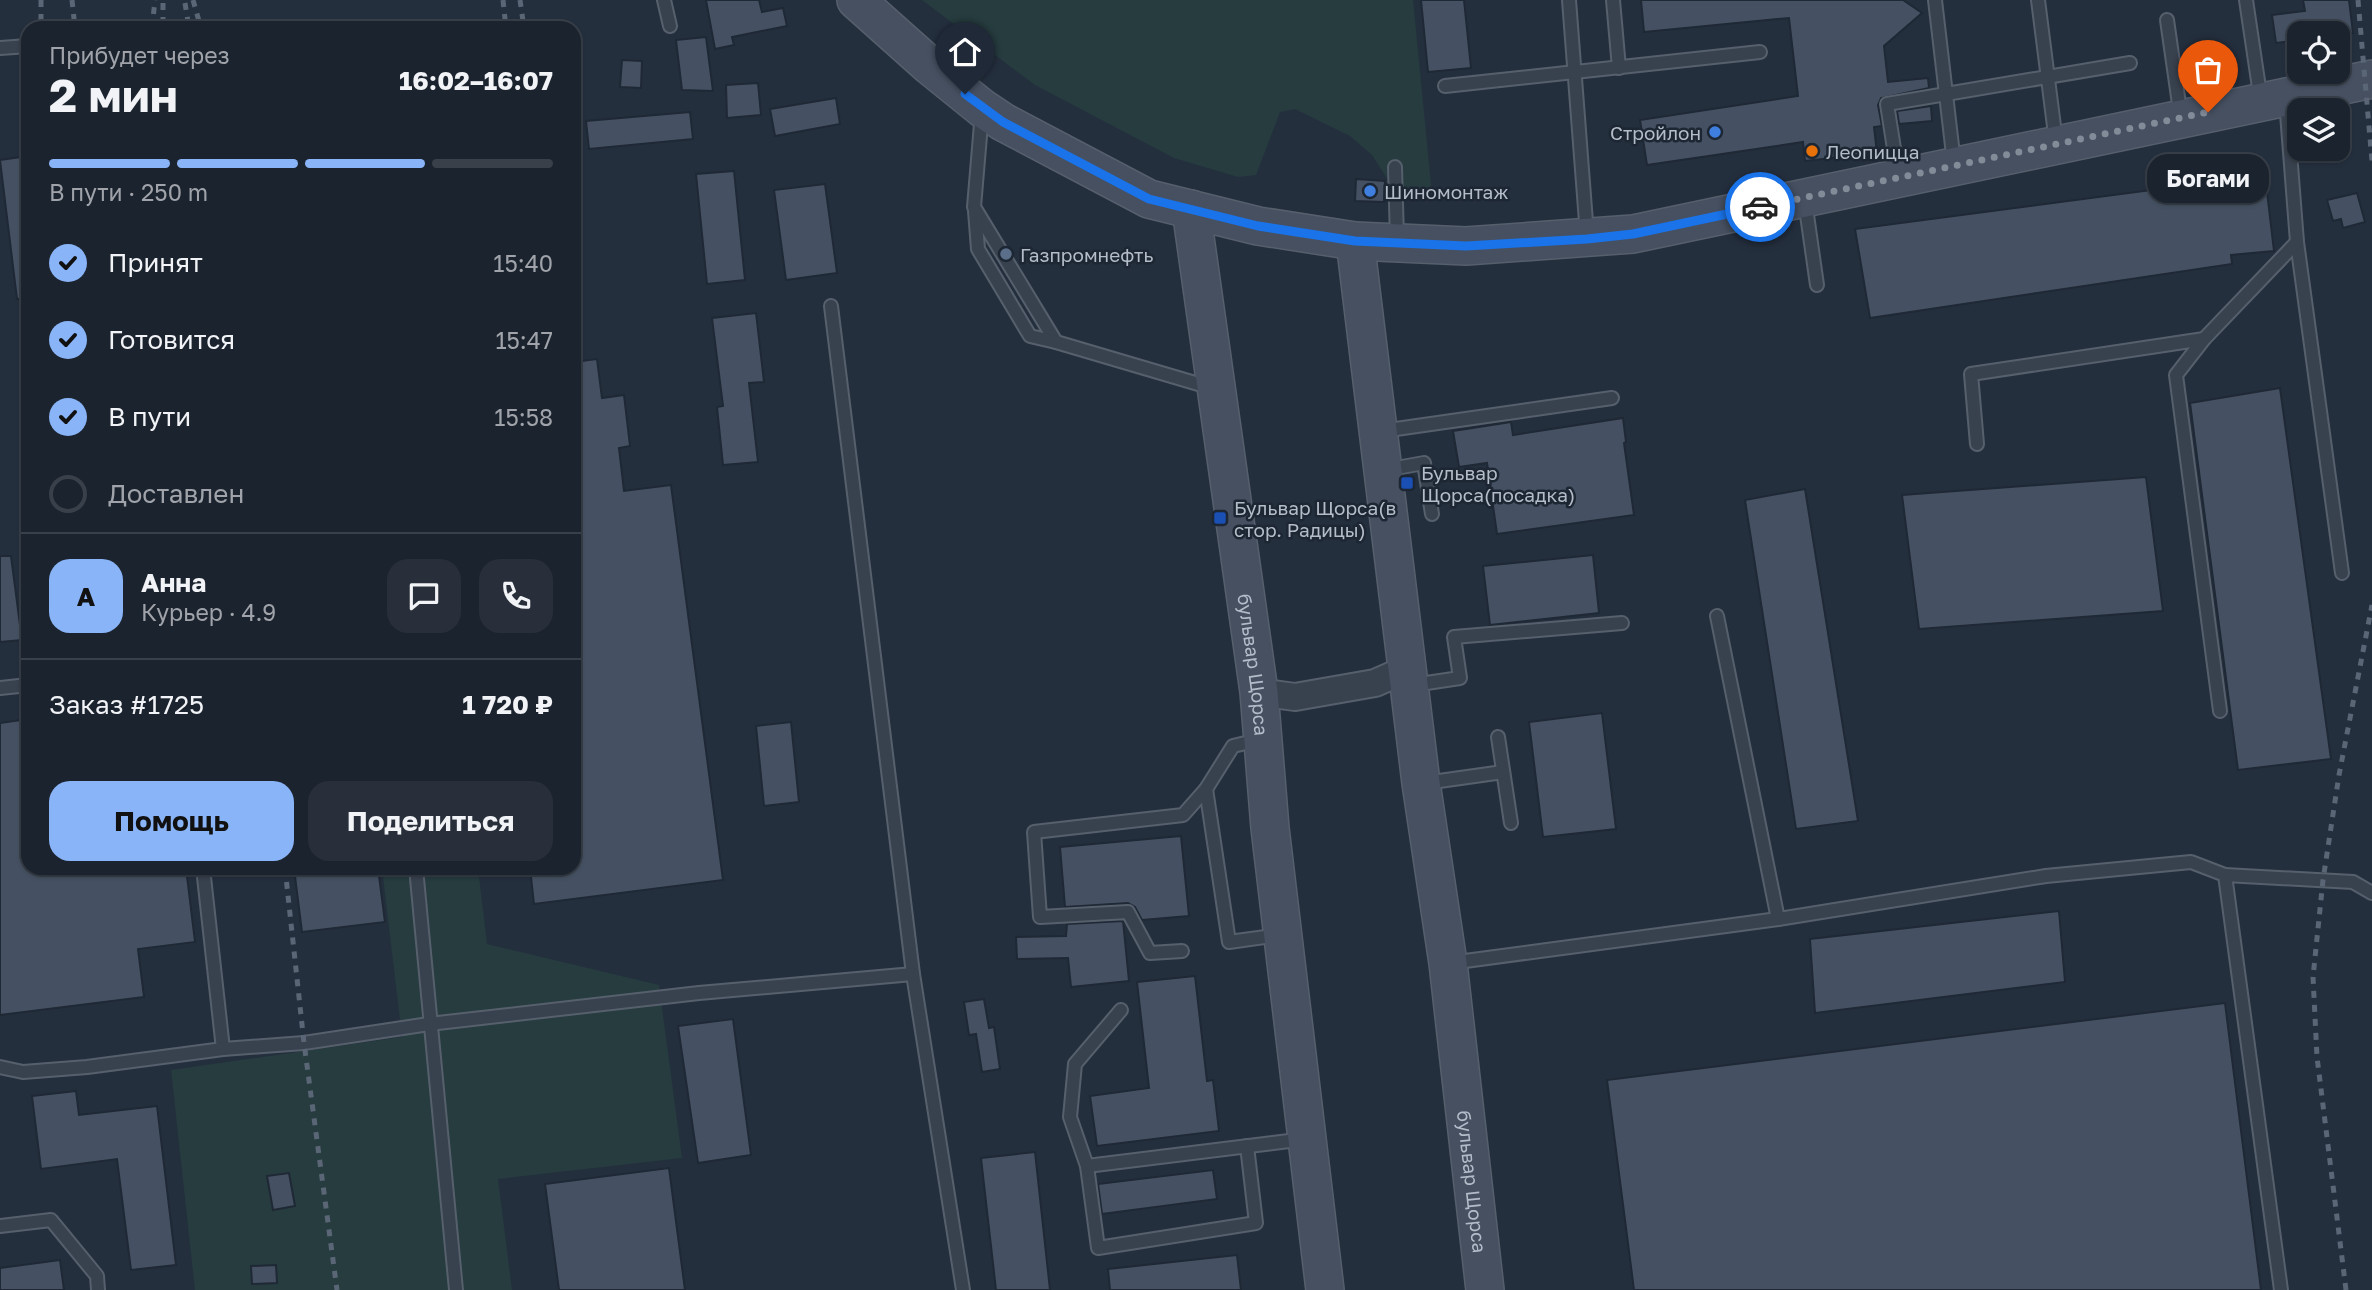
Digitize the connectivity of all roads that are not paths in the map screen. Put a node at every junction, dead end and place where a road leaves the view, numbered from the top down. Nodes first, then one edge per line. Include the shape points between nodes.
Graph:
1 (664, 0) edge
2 (856, 0) edge
3 (1569, 0) edge
4 (1613, 0) edge
5 (1936, 0) edge
6 (2038, 0) edge
7 (2246, 0) edge
8 (2166, 20) dead end
9 (670, 26) dead end
10 (21, 46) edge
11 (0, 48) edge
12 (1760, 52) dead end
13 (2130, 63) dead end
14 (1619, 68) junction
15 (1573, 74) junction
16 (2048, 77) junction
17 (2372, 79) edge
18 (1445, 86) dead end
19 (1946, 94) junction
20 (2273, 99) junction
21 (982, 108) junction
22 (2181, 118) junction
23 (2056, 144) junction
24 (1955, 165) junction
25 (1395, 167) dead end
26 (1898, 177) junction
27 (1805, 197) junction
28 (974, 207) junction
29 (1191, 209) junction
30 (1587, 239) junction
31 (1355, 241) junction
32 (2297, 242) junction
33 (1397, 243) junction
34 (1817, 285) dead end
35 (831, 306) dead end
36 (2204, 339) junction
37 (1056, 342) junction
38 (1218, 390) junction
39 (1612, 398) dead end
40 (1378, 432) junction
41 (1977, 444) dead end
42 (1382, 470) junction
43 (1432, 514) dead end
44 (2342, 573) dead end
45 (1717, 616) dead end
46 (1622, 623) dead end
47 (1408, 678) junction
48 (21, 686) edge
49 (0, 688) edge
50 (1259, 692) junction
51 (2220, 711) dead end
52 (1497, 737) dead end
53 (1262, 738) junction
54 (1503, 772) junction
55 (1421, 783) junction
56 (1206, 789) junction
57 (1511, 823) dead end
58 (204, 875) edge
59 (416, 875) edge
60 (2225, 875) junction
61 (2372, 893) edge
62 (1778, 919) junction
63 (1282, 934) junction
64 (1182, 951) dead end
65 (1448, 963) junction
66 (913, 974) junction
67 (1121, 1010) dead end
68 (429, 1024) junction
69 (223, 1049) junction
70 (0, 1066) edge
71 (1306, 1139) junction
72 (1247, 1146) junction
73 (1087, 1166) junction
74 (0, 1226) edge
75 (98, 1290) edge
76 (456, 1290) edge
77 (963, 1290) edge
78 (1325, 1290) edge
79 (1485, 1290) edge
80 (2281, 1290) edge

1 - 9 lane
2 - 21 street
3 - 15 lane
4 - 14 lane
5 - 19 lane
6 - 16 lane
7 - 20 lane
8 - 22 lane
10 - 11 lane
12 - 14 lane
13 - 16 lane
14 - 15 lane
15 - 18 lane
15 - 30 lane
16 - 19 lane
16 - 23 lane
17 - 20 street
19 - 24 lane
19 - 26 lane via 1887,104
20 - 22 street
20 - 32 lane
21 - 28 lane
21 - 29 street via 1149,199
22 - 23 street
23 - 24 street
24 - 26 street
25 - 33 lane
26 - 27 street
27 - 30 street via 1633,234
27 - 34 lane
28 - 37 lane
28 - 37 lane via 978,249 1030,336
29 - 31 street via 1258,226
29 - 38 street, бульвар Щорса
30 - 33 street via 1466,246
31 - 33 street
31 - 40 street, бульвар Щорса
32 - 36 lane
32 - 44 lane
35 - 66 lane
36 - 41 lane via 1971,374
36 - 51 lane via 2176,375
37 - 38 lane
38 - 50 street, бульвар Щорса
39 - 40 lane
40 - 42 street, бульвар Щорса
42 - 43 lane via 1424,463
42 - 47 street, бульвар Щорса
45 - 62 lane
46 - 47 lane via 1454,637 1460,678
47 - 50 street via 1295,697
47 - 55 street, бульвар Щорса
48 - 49 lane
50 - 53 street, бульвар Щорса
52 - 54 lane
53 - 56 lane via 1233,746
53 - 63 street, бульвар Щорса
54 - 55 lane
54 - 57 lane
55 - 65 street, бульвар Щорса
56 - 63 lane via 1229,942
56 - 64 lane via 1178,817 1034,832 1040,917 1128,912 1150,953
58 - 69 lane
59 - 68 lane
60 - 61 lane via 2353,882
60 - 62 lane via 2191,862 2178,863 2046,876
60 - 80 lane
62 - 65 lane
63 - 71 street, бульвар Щорса
65 - 79 street, бульвар Щорса
66 - 68 lane
66 - 77 lane
67 - 73 lane via 1075,1064 1070,1117
68 - 69 lane
68 - 76 lane
69 - 70 lane via 23,1072
71 - 72 lane
71 - 78 street, бульвар Щорса
72 - 73 lane
72 - 73 lane via 1256,1223 1098,1248
74 - 75 lane via 51,1220 97,1276

